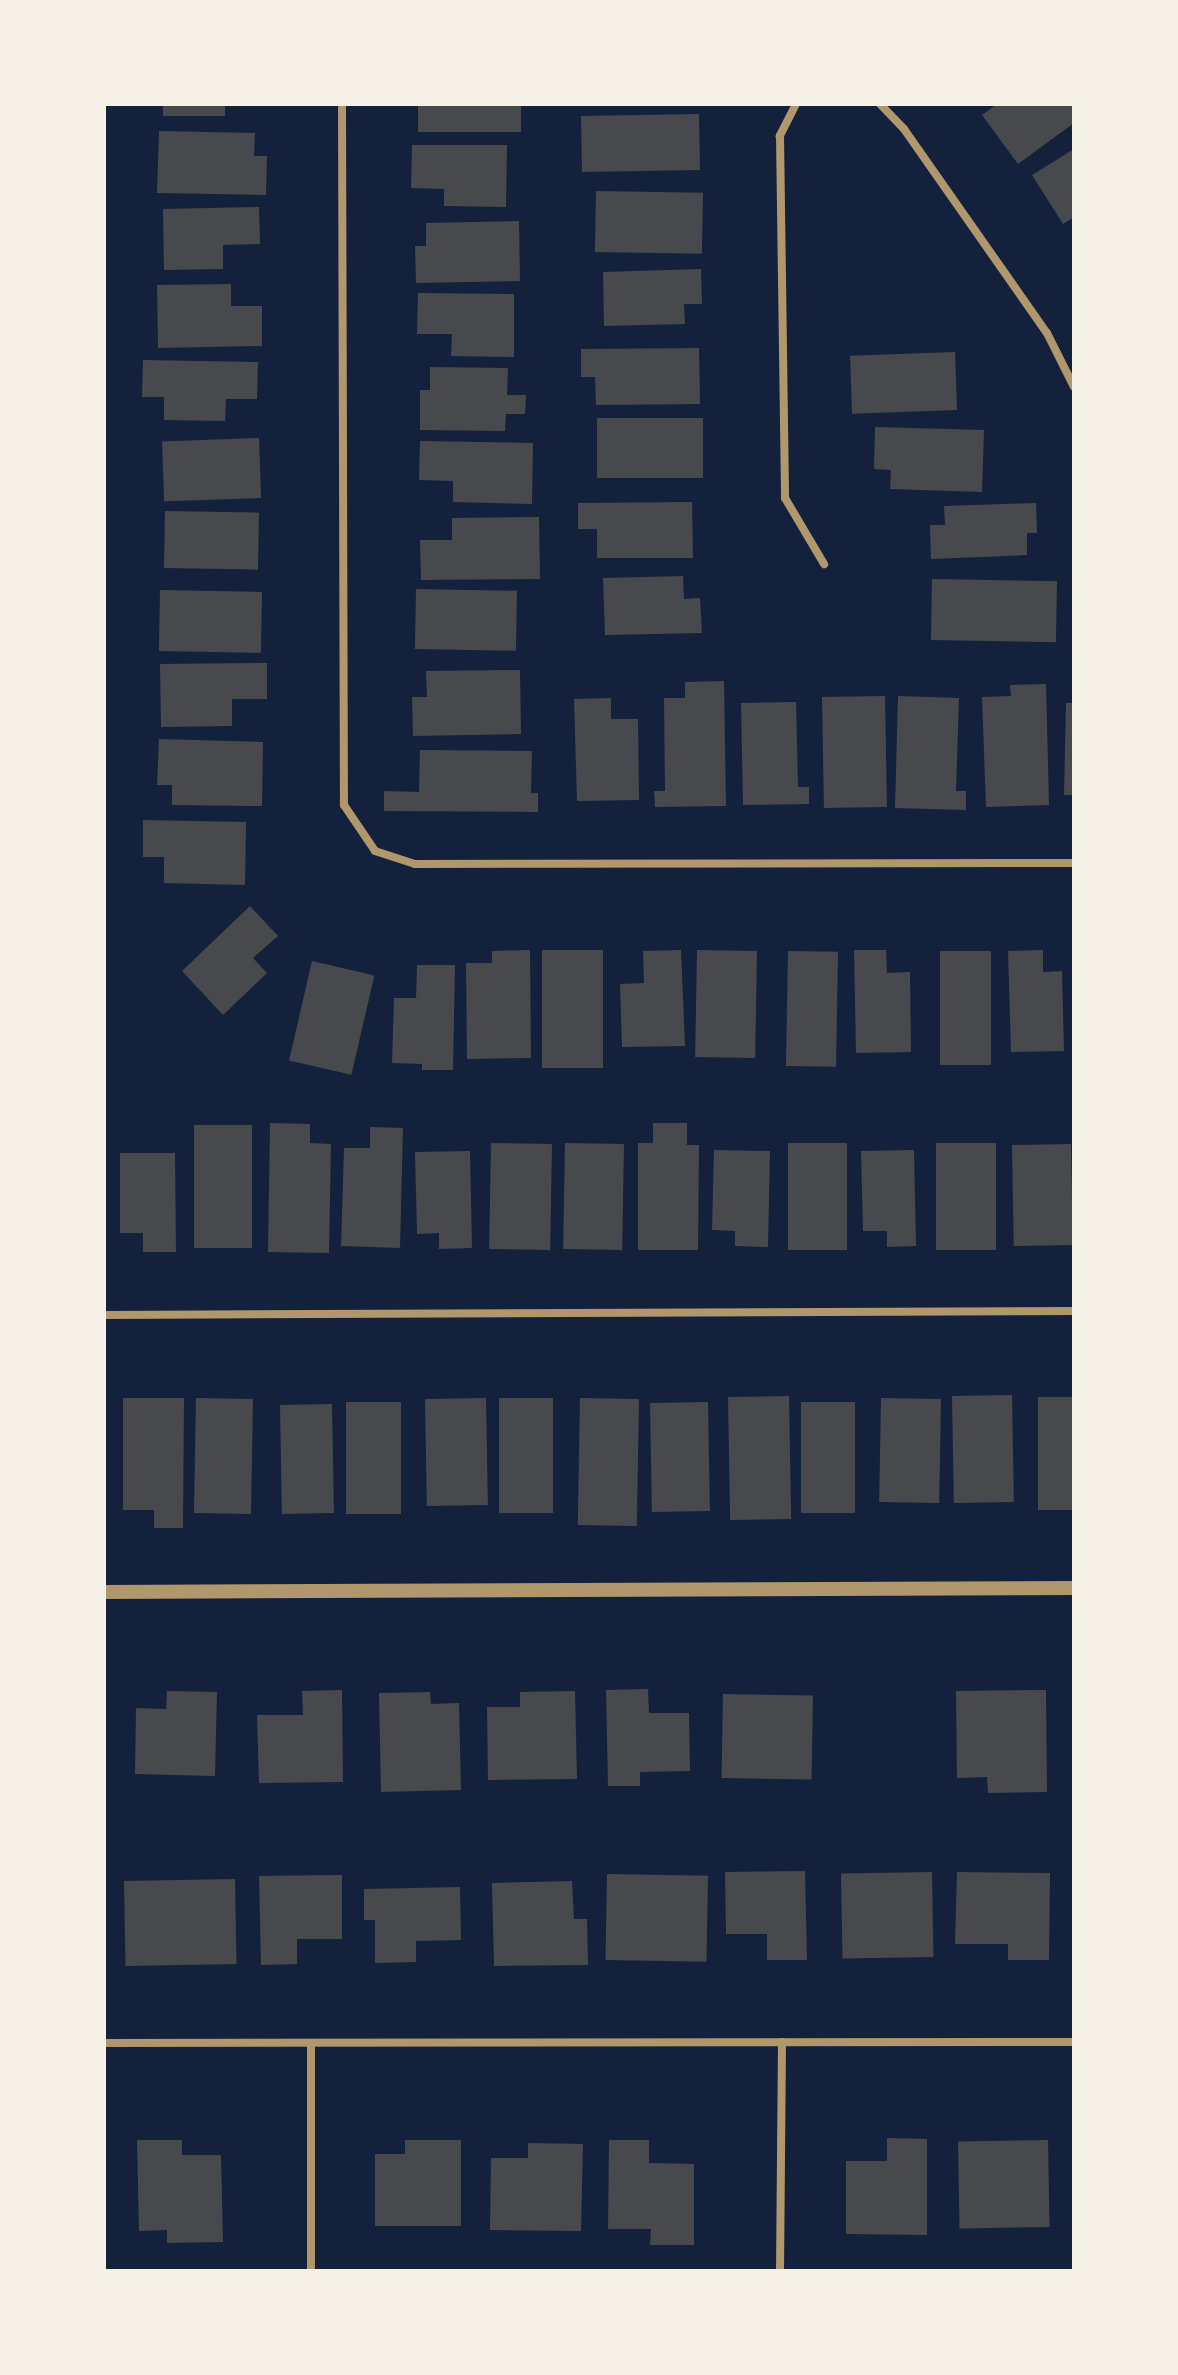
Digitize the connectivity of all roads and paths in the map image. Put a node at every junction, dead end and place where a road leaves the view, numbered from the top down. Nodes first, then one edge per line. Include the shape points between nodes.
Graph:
1 (342, 104) edge
2 (796, 104) edge
3 (880, 104) edge
4 (1074, 387) edge
5 (824, 564) dead end
6 (1074, 863) edge
7 (1074, 1311) edge
8 (104, 1315) edge
9 (1074, 1588) edge
10 (104, 1592) edge
11 (782, 2042) junction
12 (1074, 2042) edge
13 (104, 2043) edge
14 (311, 2043) junction
15 (311, 2271) edge
16 (780, 2271) edge

1 - 6 street via 344,805 375,851 415,864
2 - 5 street via 780,136 785,498
3 - 4 street via 904,129 1047,333
7 - 8 street
9 - 10 street
11 - 12 street
11 - 14 street
11 - 16 street
13 - 14 street
14 - 15 street

